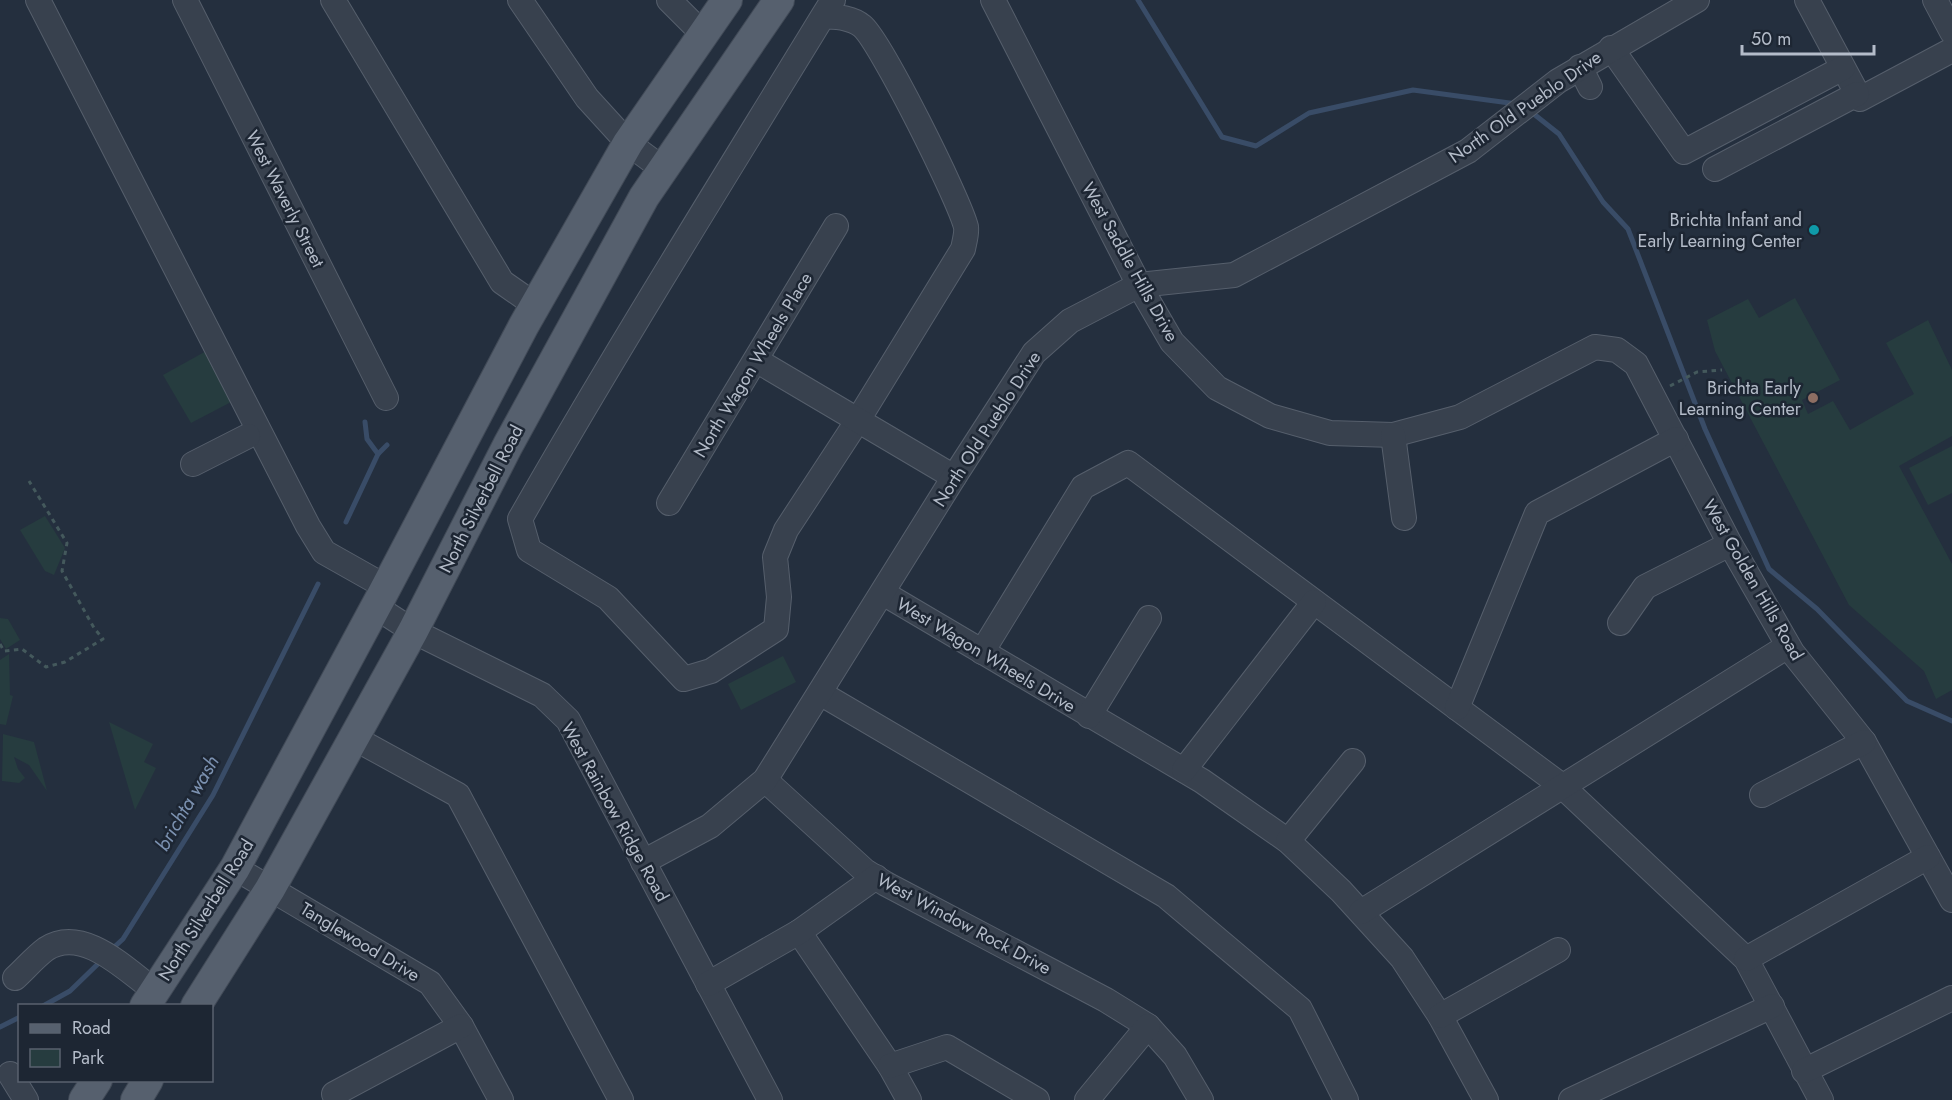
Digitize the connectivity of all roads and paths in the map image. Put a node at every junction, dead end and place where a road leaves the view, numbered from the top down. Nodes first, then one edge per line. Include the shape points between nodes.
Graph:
1 (38, 0) edge
2 (185, 0) edge
3 (333, 0) edge
4 (520, 0) edge
5 (669, 0) edge
6 (727, 0) edge
7 (779, 0) edge
8 (993, 0) edge
9 (1697, 0) edge
10 (1807, 0) edge
11 (1935, 0) edge
12 (828, 8) edge
13 (1952, 32) edge
14 (703, 34) junction
15 (1611, 48) junction
16 (1952, 50) edge
17 (1844, 68) junction
18 (1857, 94) junction
19 (628, 143) junction
20 (663, 169) junction
21 (1715, 169) dead end
22 (836, 226) dead end
23 (1139, 285) junction
24 (535, 305) junction
25 (1617, 350) joint
26 (756, 360) junction
27 (1722, 370) dead end
28 (1675, 384) dead end
29 (386, 398) dead end
30 (858, 420) junction
31 (1393, 435) junction
32 (248, 436) dead end
33 (1676, 440) junction
34 (193, 464) dead end
35 (954, 477) junction
36 (29, 481) dead end
37 (669, 503) dead end
38 (1404, 518) dead end
39 (1730, 544) junction
40 (883, 593) junction
41 (381, 597) junction
42 (1314, 602) junction
43 (1149, 618) dead end
44 (1620, 622) dead end
45 (413, 631) junction
46 (0, 644) edge
47 (1788, 646) junction
48 (982, 652) junction
49 (820, 693) junction
50 (1457, 708) junction
51 (1089, 716) junction
52 (354, 738) junction
53 (1864, 742) junction
54 (1353, 761) dead end
55 (1184, 770) junction
56 (765, 780) junction
57 (1562, 786) junction
58 (1762, 795) dead end
59 (1288, 841) junction
60 (1928, 857) junction
61 (643, 862) junction
62 (235, 868) junction
63 (876, 877) junction
64 (270, 889) junction
65 (1952, 900) edge
66 (1361, 912) junction
67 (799, 932) junction
68 (1558, 950) dead end
69 (1746, 959) junction
70 (15, 978) dead end
71 (708, 984) junction
72 (150, 998) edge
73 (1952, 998) edge
74 (197, 1004) edge
75 (1772, 1006) junction
76 (1440, 1016) junction
77 (461, 1026) junction
78 (1148, 1026) junction
79 (890, 1066) junction
80 (1804, 1071) junction
81 (10, 1074) dead end
82 (96, 1082) edge
83 (147, 1082) edge
84 (334, 1094) dead end
85 (26, 1100) edge
86 (84, 1100) edge
87 (136, 1100) edge
88 (501, 1100) edge
89 (621, 1100) edge
90 (770, 1100) edge
91 (909, 1100) edge
92 (1037, 1100) edge
93 (1087, 1100) edge
94 (1201, 1100) edge
95 (1346, 1100) edge
96 (1486, 1100) edge
97 (1571, 1100) edge
98 (1821, 1100) edge

1 - 41 street, West Rainbow Ridge Road via 308,526 324,552
2 - 29 street, West Waverly Street
3 - 24 street via 502,282
4 - 19 street via 587,98
5 - 14 street
6 - 14 main road, North Silverbell Road
7 - 20 main road, North Silverbell Road
8 - 23 street, West Saddle Hills Drive
9 - 15 street, North Old Pueblo Drive
10 - 17 street
11 - 13 street
12 - 30 street via 864,26 954,195 967,229 963,249 946,281
12 - 30 street via 520,519 529,550 608,598 684,679 711,671 776,629 779,597 775,557 786,530
14 - 19 main road, North Silverbell Road
15 - 17 street via 1684,152
15 - 23 street, North Old Pueblo Drive via 1585,77 1558,81 1468,151 1234,275
16 - 18 street via 1860,99
17 - 18 street
18 - 21 street
19 - 20 street
19 - 24 main road, North Silverbell Road
20 - 45 main road, North Silverbell Road via 508,445
22 - 26 street, North Wagon Wheels Place
23 - 31 street, West Saddle Hills Drive via 1172,342 1217,388 1270,416 1330,433
23 - 35 street, North Old Pueblo Drive via 1070,321 1034,353
24 - 41 main road, North Silverbell Road
25 - 31 street, West Saddle Hills Drive via 1595,347 1460,417
25 - 33 street, West Golden Hills Road via 1636,364
26 - 30 street
26 - 37 street, North Wagon Wheels Place
27 - 28 path via 1697,372
30 - 35 street
31 - 38 street
32 - 34 street
33 - 39 street, West Golden Hills Road
33 - 50 street via 1537,513
35 - 40 street, North Old Pueblo Drive
36 - 46 path via 67,543 62,571 103,639 65,662 46,667 22,649 4,651
39 - 44 street via 1645,587
39 - 47 street, West Golden Hills Road
40 - 48 street, West Wagon Wheels Drive
40 - 49 street, North Old Pueblo Drive
41 - 45 street, West Rainbow Ridge Road
41 - 62 main road, North Silverbell Road
42 - 48 street via 1128,463 1083,487
42 - 50 street
42 - 55 street
43 - 51 street, West Wagon Wheels Drive
45 - 52 main road, North Silverbell Road
45 - 61 street, West Rainbow Ridge Road via 542,696 568,720
47 - 53 street, West Golden Hills Road
47 - 57 street
48 - 51 street, West Wagon Wheels Drive
49 - 56 street, North Old Pueblo Drive
49 - 95 street via 1166,896 1300,1009
50 - 57 street
51 - 55 street, West Wagon Wheels Drive
52 - 64 main road, North Silverbell Road
52 - 89 street via 458,795
53 - 58 street
53 - 60 street, West Golden Hills Road
54 - 59 street
55 - 59 street, West Wagon Wheels Drive
56 - 61 street, North Old Pueblo Drive via 710,826
56 - 63 street, West Window Rock Drive
57 - 66 street
57 - 69 street
59 - 66 street, West Wagon Wheels Drive
60 - 65 street, West Golden Hills Road
60 - 69 street
61 - 71 street, West Rainbow Ridge Road
62 - 64 street, Tanglewood Drive
62 - 72 main road, North Silverbell Road
63 - 67 street
63 - 78 street, West Window Rock Drive
64 - 74 main road, North Silverbell Road
64 - 77 street, Tanglewood Drive via 430,983
66 - 76 street, West Wagon Wheels Drive via 1402,958
67 - 71 street
67 - 79 street
68 - 76 street
69 - 75 street
70 - 72 street via 46,949 68,941 93,948 117,964
71 - 90 street, West Rainbow Ridge Road
73 - 80 street
75 - 80 street
75 - 97 street
76 - 96 street, West Wagon Wheels Drive
77 - 84 street
77 - 88 street, Tanglewood Drive
78 - 93 street
78 - 94 street, West Window Rock Drive via 1175,1056
79 - 91 street
79 - 92 street via 947,1047
80 - 98 street
81 - 85 street
82 - 86 main road
83 - 87 main road

